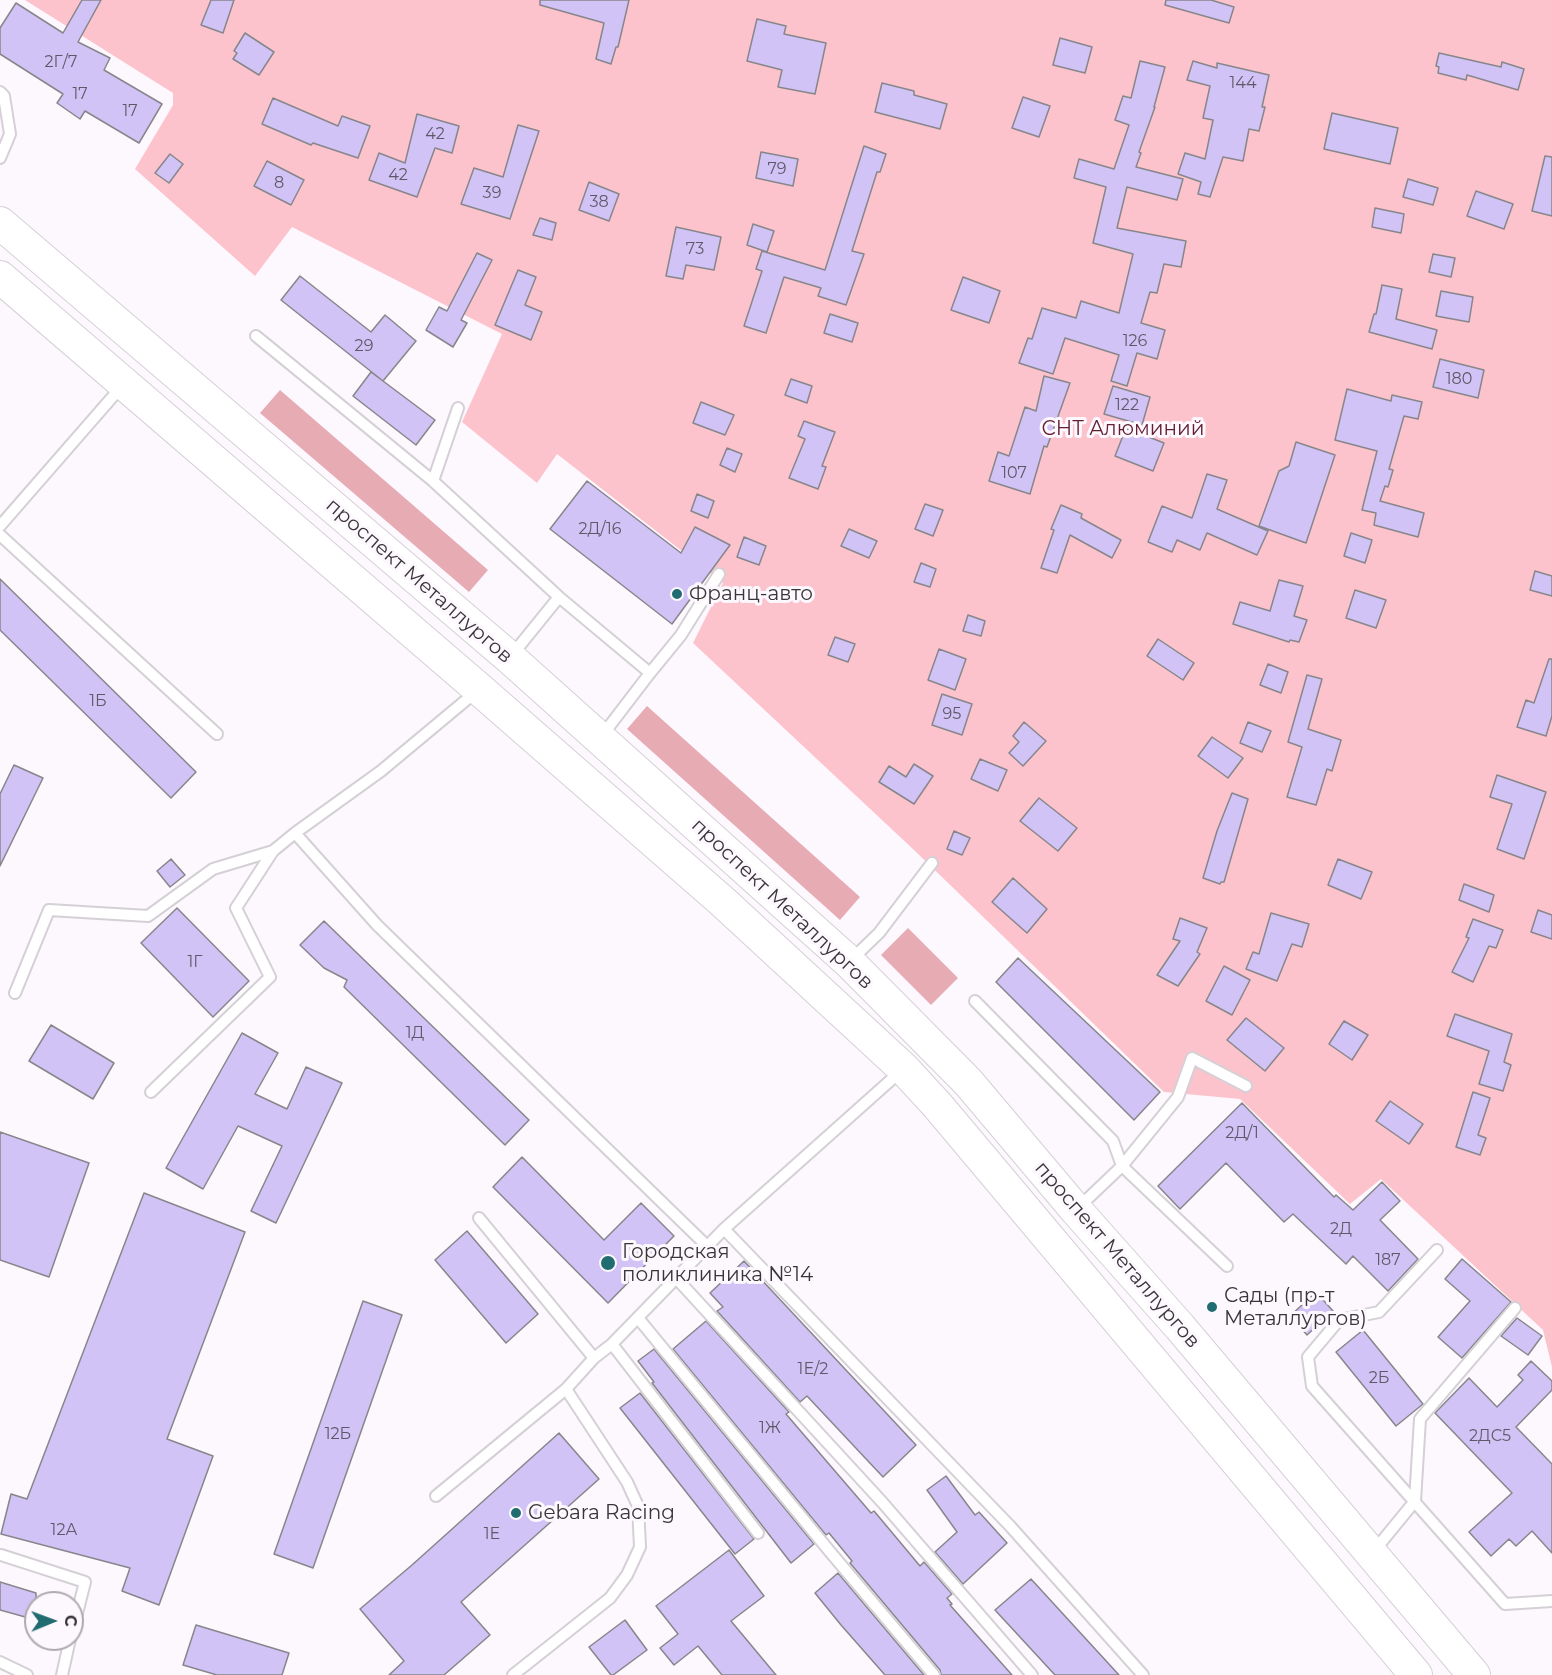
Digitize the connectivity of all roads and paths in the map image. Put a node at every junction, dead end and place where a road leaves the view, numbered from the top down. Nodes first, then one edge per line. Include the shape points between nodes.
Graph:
1 (0, 92) edge
2 (0, 158) edge
3 (0, 223) edge
4 (0, 277) edge
5 (256, 336) dead end
6 (125, 383) junction
7 (458, 408) dead end
8 (433, 481) junction
9 (0, 526) edge
10 (0, 535) edge
11 (719, 574) dead end
12 (560, 597) junction
13 (510, 658) junction
14 (650, 673) junction
15 (479, 689) junction
16 (217, 734) dead end
17 (600, 738) junction
18 (295, 833) junction
19 (273, 851) junction
20 (932, 863) dead end
21 (849, 962) junction
22 (15, 993) dead end
23 (975, 1001) dead end
24 (904, 1069) junction
25 (1246, 1086) dead end
26 (151, 1092) dead end
27 (1122, 1166) junction
28 (1077, 1210) junction
29 (479, 1218) dead end
30 (724, 1229) junction
31 (708, 1246) junction
32 (1437, 1250) dead end
33 (1227, 1266) dead end
34 (677, 1278) junction
35 (1515, 1308) dead end
36 (638, 1318) junction
37 (612, 1344) junction
38 (594, 1358) junction
39 (566, 1389) junction
40 (436, 1496) dead end
41 (1415, 1501) junction
42 (758, 1533) dead end
43 (1372, 1553) junction
44 (0, 1555) edge
45 (83, 1591) edge
46 (1552, 1601) edge
47 (67, 1651) edge
48 (0, 1662) edge
49 (14, 1672) edge
50 (27, 1675) edge
51 (62, 1675) edge
52 (513, 1675) edge
53 (934, 1675) edge
54 (1032, 1675) edge
55 (1143, 1675) edge
56 (1416, 1675) edge
57 (1474, 1675) edge

1 - 2 lane via 10,134
3 - 13 main road, проспект Металлургов
4 - 6 main road, проспект Металлургов
5 - 8 lane
6 - 9 lane
6 - 15 main road, проспект Металлургов
7 - 8 lane
8 - 12 lane
10 - 16 lane
11 - 14 lane via 681,635
12 - 13 lane
12 - 14 lane
13 - 17 main road, проспект Металлургов
14 - 17 lane
15 - 18 lane via 381,771
15 - 24 main road, проспект Металлургов via 723,902
17 - 21 main road, проспект Металлургов
18 - 19 lane
18 - 31 lane via 377,925
19 - 22 lane via 213,869 148,916 49,910
19 - 26 lane via 237,908 270,977
20 - 21 lane via 879,933
21 - 28 main road, проспект Металлургов via 968,1082
23 - 27 lane via 1113,1141
24 - 30 lane
24 - 56 main road, проспект Металлургов
25 - 27 lane via 1192,1058 1178,1097
27 - 28 lane
27 - 33 lane
28 - 43 main road, проспект Металлургов
29 - 38 lane
30 - 31 lane
30 - 55 lane via 1010,1526
31 - 34 lane
32 - 41 lane via 1379,1312 1339,1320 1308,1357 1312,1386
34 - 36 lane
34 - 54 lane via 882,1502
35 - 41 lane via 1420,1419
36 - 37 lane
36 - 53 lane
37 - 38 lane
37 - 42 lane
38 - 39 lane
39 - 40 lane
39 - 52 lane via 627,1482 638,1506 640,1547 610,1598
41 - 43 lane
41 - 46 lane via 1505,1604
43 - 57 main road, проспект Металлургов
44 - 45 lane via 85,1582
47 - 51 lane
48 - 49 lane
49 - 50 lane

